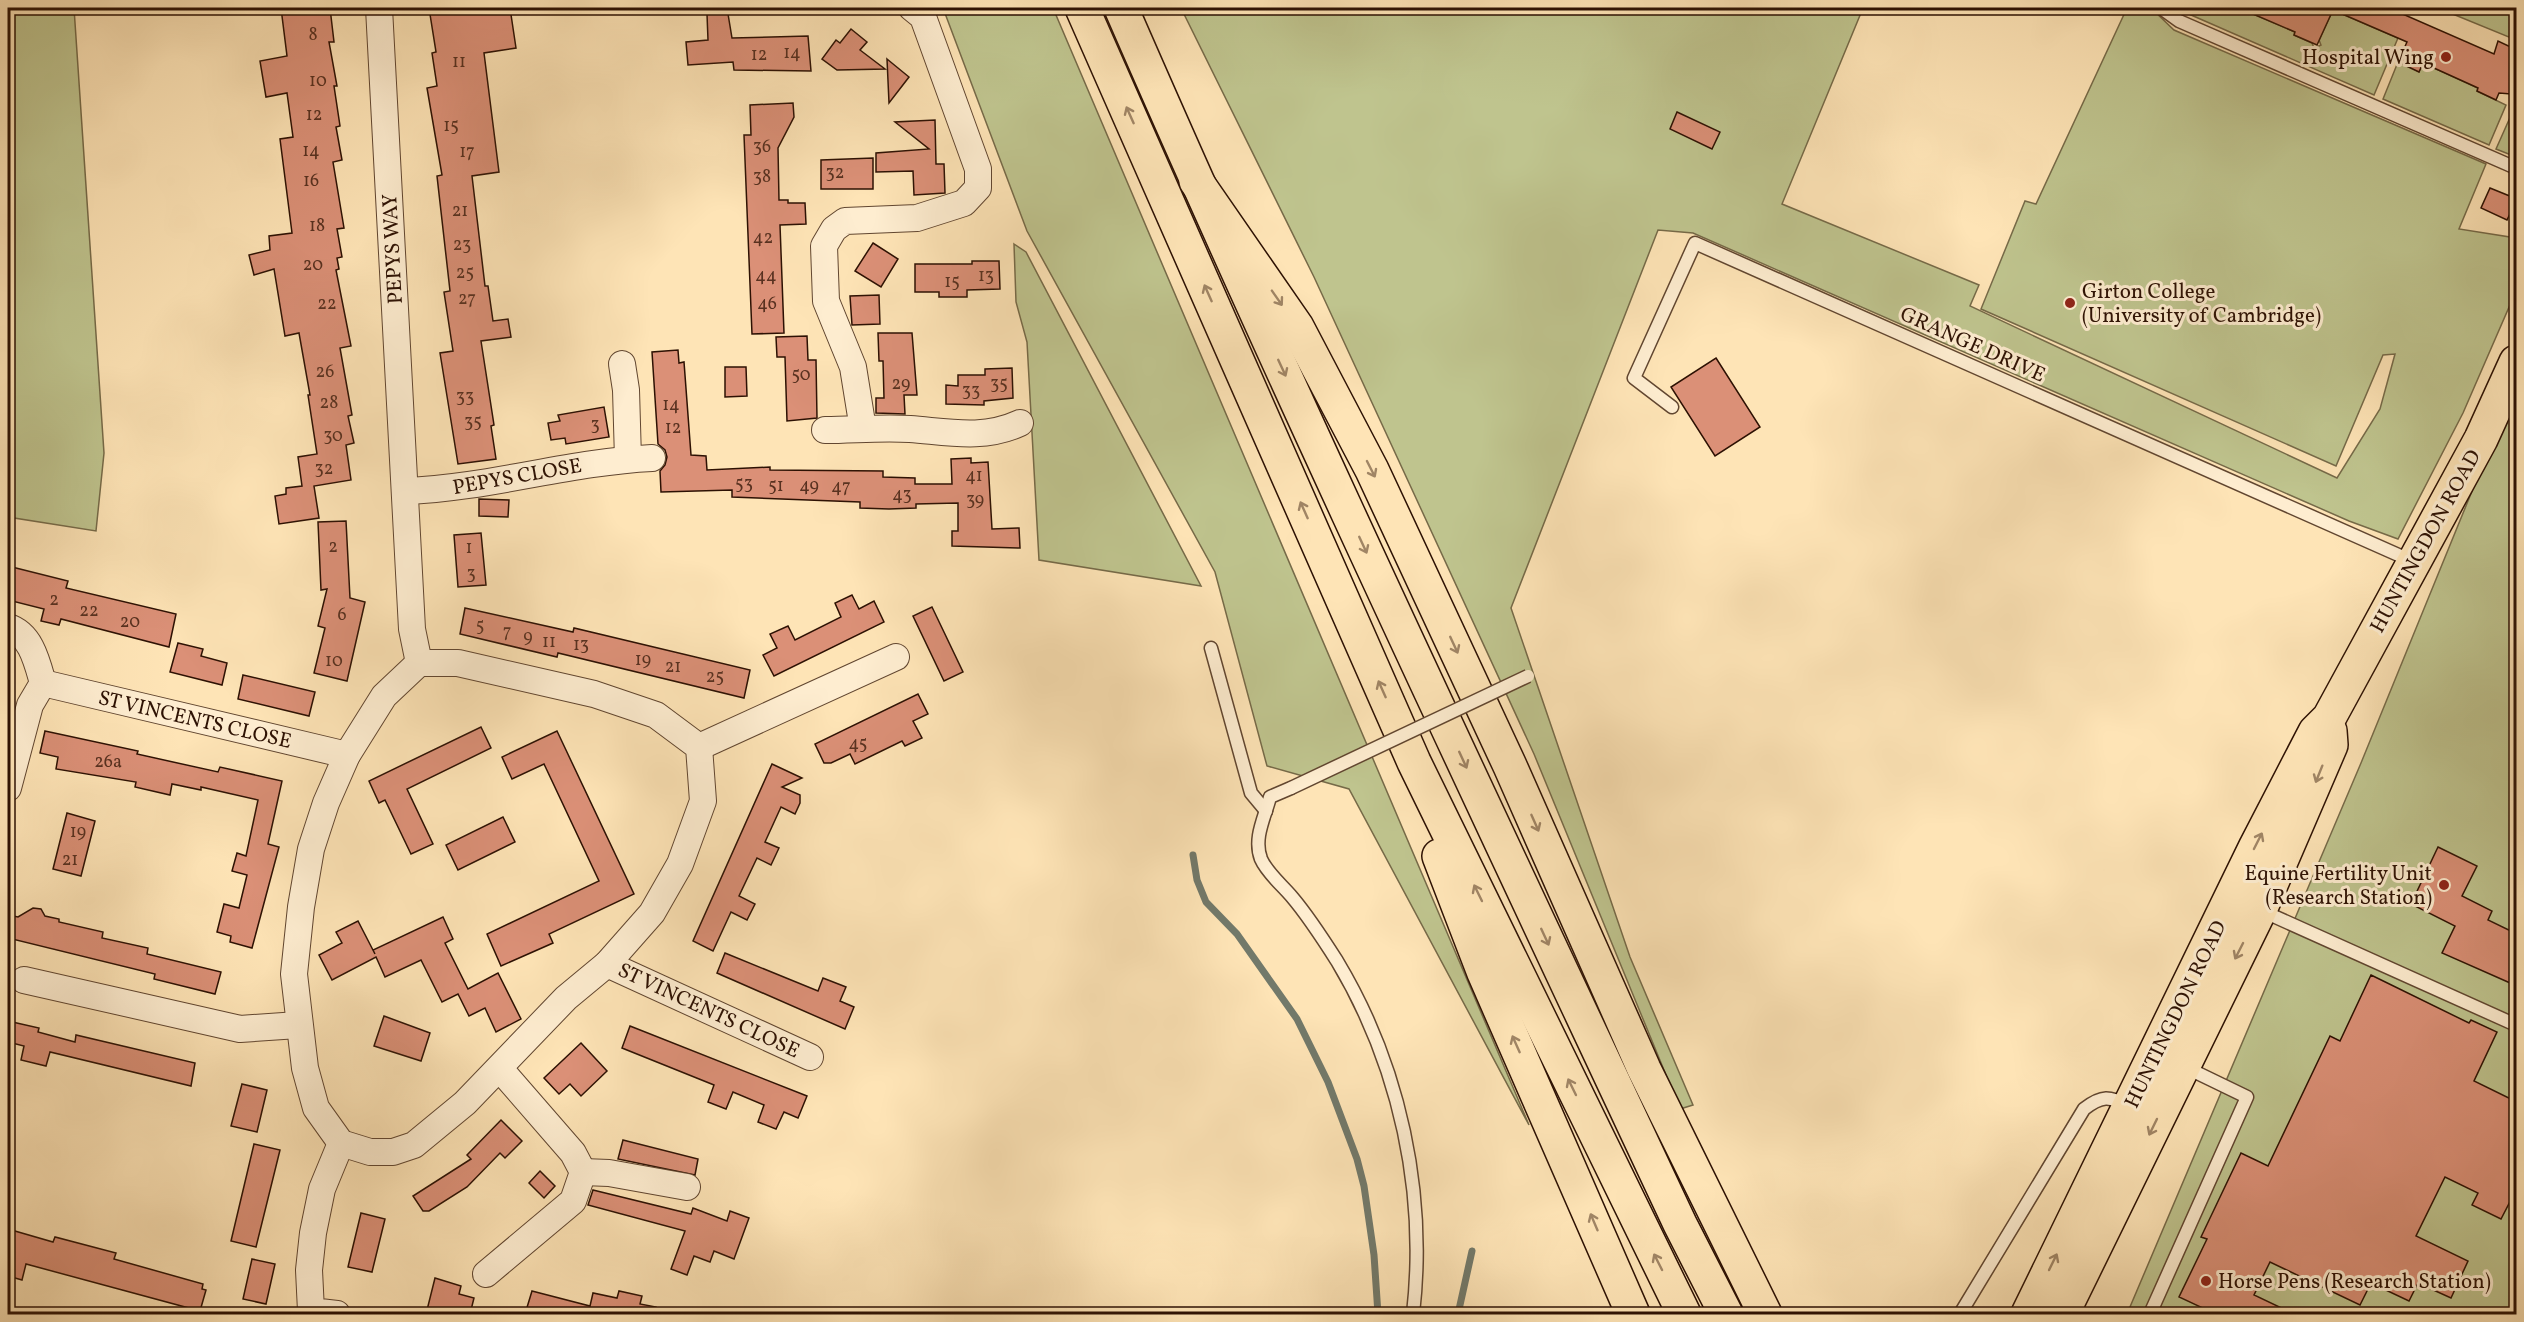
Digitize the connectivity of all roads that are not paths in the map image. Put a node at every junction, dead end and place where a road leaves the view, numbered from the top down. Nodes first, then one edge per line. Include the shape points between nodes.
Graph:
1 (379, 8) edge
2 (912, 8) edge
3 (1082, 8) edge
4 (1121, 8) edge
5 (2161, 8) edge
6 (2517, 168) edge
7 (1196, 181) junction
8 (2517, 362) edge
9 (622, 364) dead end
10 (1672, 407) dead end
11 (1020, 423) dead end
12 (863, 429) junction
13 (825, 430) dead end
14 (405, 491) junction
15 (2413, 561) junction
16 (8, 627) edge
17 (1211, 648) dead end
18 (896, 657) dead end
19 (419, 663) junction
20 (1528, 676) dead end
21 (44, 683) junction
22 (2329, 718) junction
23 (699, 747) junction
24 (347, 755) junction
25 (1414, 762) junction
26 (8, 788) edge
27 (1266, 811) junction
28 (2230, 897) junction
29 (2260, 910) junction
30 (607, 964) junction
31 (24, 980) dead end
32 (298, 1025) junction
33 (2517, 1025) edge
34 (810, 1057) dead end
35 (2170, 1060) junction
36 (500, 1069) junction
37 (2131, 1106) junction
38 (341, 1143) junction
39 (583, 1172) junction
40 (687, 1187) dead end
41 (486, 1274) dead end
42 (337, 1314) edge
43 (1413, 1314) edge
44 (1633, 1314) edge
45 (1684, 1314) edge
46 (1726, 1314) edge
47 (1765, 1314) edge
48 (1960, 1314) edge
49 (2028, 1314) edge
50 (2062, 1314) edge
51 (2150, 1314) edge

1 - 14 street, PEPYS WAY
2 - 12 street via 923,17 978,169 978,188 964,203 917,218 845,221 834,229 824,246 826,301 853,367
25 -> 3 main road
4 - 7 main road
5 - 6 lane via 2179,21
7 -> 46 main road via 1644,1148
7 -> 47 main road via 1297,327 1372,470 1510,766 1644,1068
8 - 15 main road, HUNTINGDON ROAD via 2481,439
9 - 14 street, PEPYS CLOSE via 640,458 601,461 441,490
10 - 15 lane, GRANGE DRIVE via 1634,378 1695,243
11 - 12 street via 1002,431 963,435
12 - 13 street
14 - 19 street via 411,629
15 - 22 main road, HUNTINGDON ROAD
16 - 21 street via 33,648
17 - 27 lane via 1251,793
18 - 23 street
19 - 23 street via 458,663 594,694 656,715
19 - 24 street via 384,696
20 - 27 lane, bridge via 1270,797
21 - 24 street, ST VINCENTS CLOSE
21 - 26 street via 30,705
28 -> 22 main road, HUNTINGDON ROAD via 2315,732
22 -> 29 main road, HUNTINGDON ROAD via 2331,745
23 - 30 street, ST VINCENTS CLOSE via 703,801 680,864 652,913
24 - 32 street via 311,849 294,974
44 -> 25 main road via 1480,963 1443,868
45 -> 25 main road
27 - 43 lane via 1257,842 1261,859 1309,918 1337,962 1372,1035 1396,1102 1410,1157 1416,1208
28 - 29 main road
28 - 35 main road, HUNTINGDON ROAD
29 - 33 lane
29 -> 35 main road, HUNTINGDON ROAD
30 - 34 street, ST VINCENTS CLOSE
30 - 36 street, ST VINCENTS CLOSE via 566,998
31 - 32 street via 240,1029
32 - 38 street via 316,1108
35 - 37 main road, HUNTINGDON ROAD
35 -> 50 main road, HUNTINGDON ROAD
35 - 51 lane via 2247,1097
36 - 38 street, ST VINCENTS CLOSE via 414,1144 393,1152 370,1152
36 - 39 street via 573,1152
37 - 48 lane via 2108,1096 2096,1099 2084,1109
49 -> 37 main road, HUNTINGDON ROAD
38 - 42 street via 322,1189 309,1270 311,1311
39 - 40 street
39 - 41 street via 573,1201

